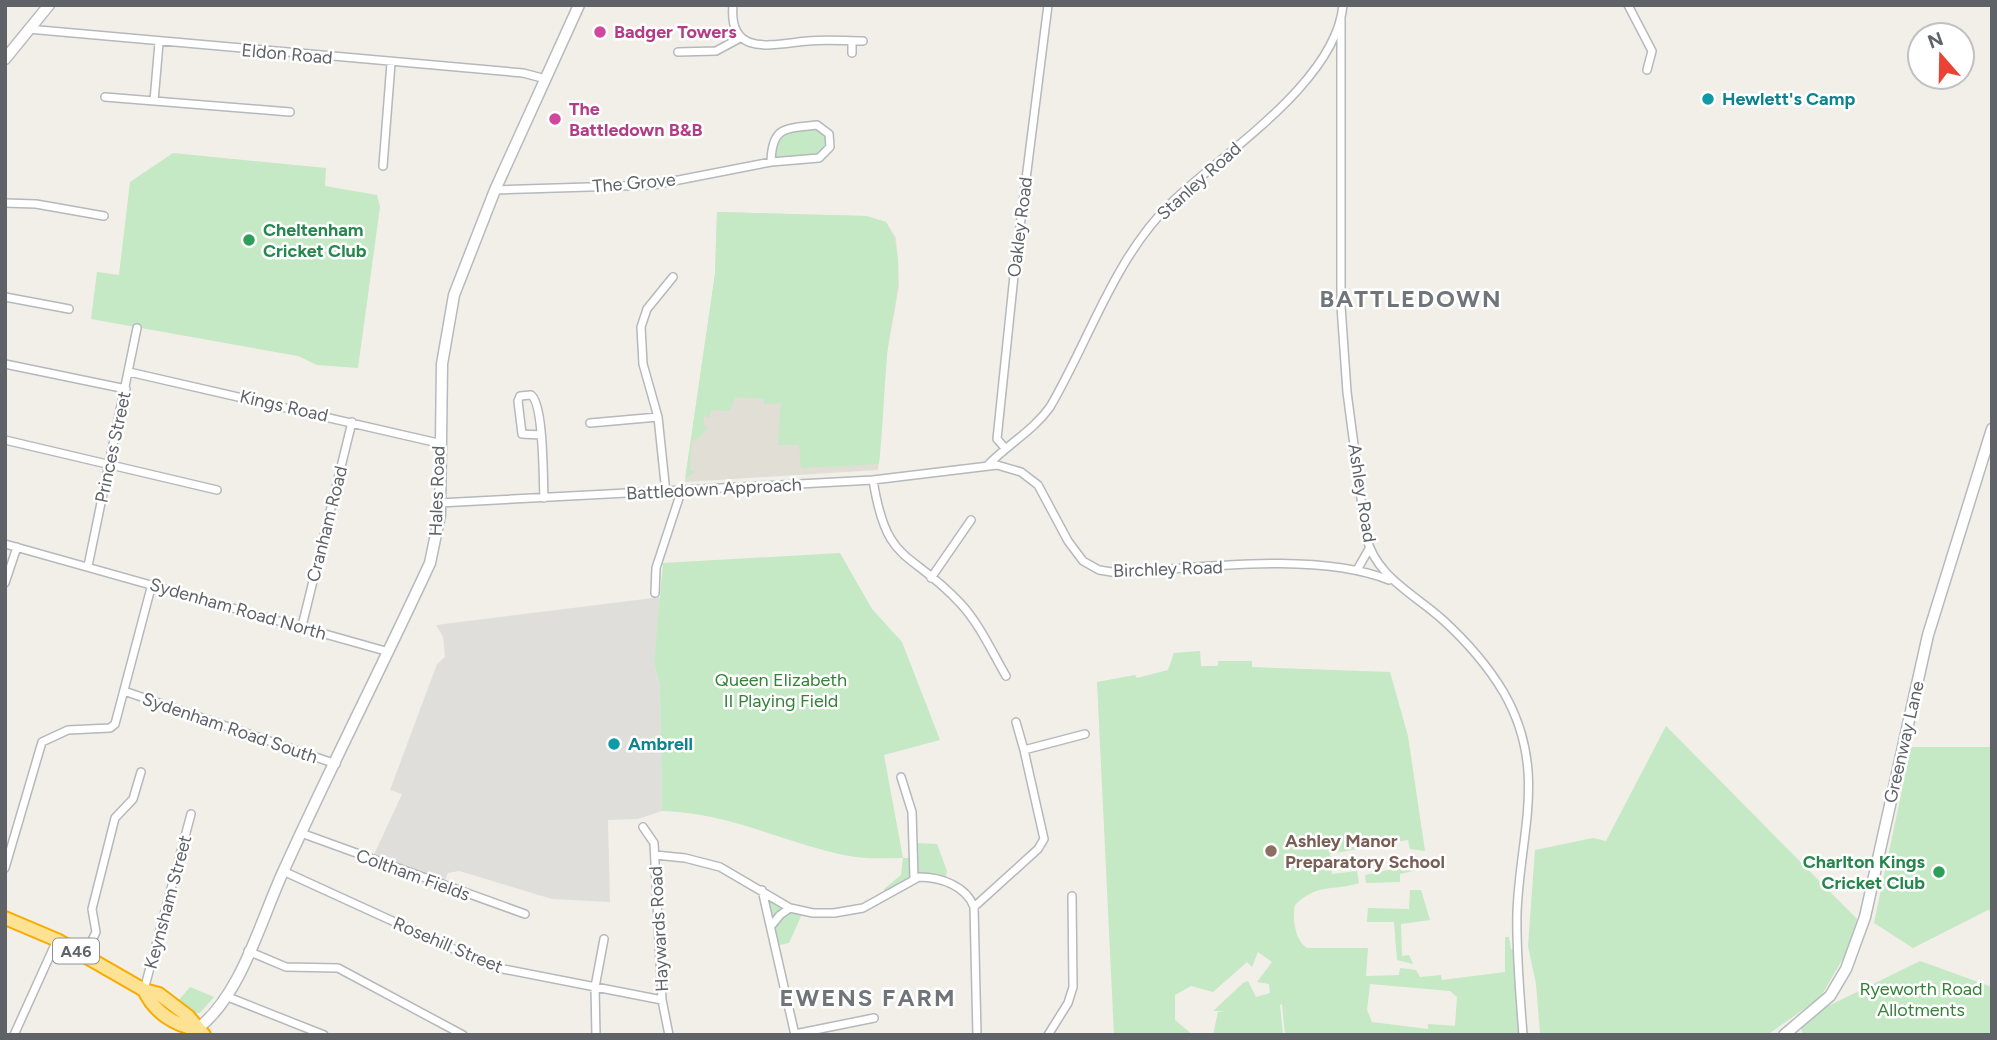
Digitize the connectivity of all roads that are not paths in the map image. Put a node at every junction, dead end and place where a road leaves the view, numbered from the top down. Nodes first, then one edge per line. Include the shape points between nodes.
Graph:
1 (49, 5) edge
2 (579, 5) edge
3 (733, 5) edge
4 (1048, 5) edge
5 (1343, 5) edge
6 (1628, 5) edge
7 (1341, 19) junction
8 (27, 29) junction
9 (740, 38) junction
10 (852, 41) junction
11 (863, 41) dead end
12 (159, 43) junction
13 (1328, 45) junction
14 (1343, 48) junction
15 (678, 52) dead end
16 (852, 53) dead end
17 (5, 60) edge
18 (391, 63) junction
19 (1647, 69) dead end
20 (546, 79) junction
21 (105, 97) dead end
22 (154, 101) junction
23 (290, 112) dead end
24 (771, 162) junction
25 (383, 166) dead end
26 (495, 190) junction
27 (5, 203) edge
28 (104, 216) dead end
29 (673, 277) dead end
30 (5, 297) edge
31 (69, 310) dead end
32 (137, 328) dead end
33 (5, 364) edge
34 (129, 372) junction
35 (125, 389) junction
36 (659, 417) junction
37 (352, 422) junction
38 (590, 423) dead end
39 (1992, 429) edge
40 (541, 435) junction
41 (5, 440) edge
42 (438, 443) junction
43 (1005, 448) junction
44 (111, 464) junction
45 (989, 465) junction
46 (873, 480) junction
47 (217, 490) dead end
48 (681, 492) junction
49 (666, 493) junction
50 (544, 498) junction
51 (439, 503) junction
52 (971, 520) dead end
53 (5, 544) edge
54 (17, 547) junction
55 (1369, 548) junction
56 (88, 566) junction
57 (1357, 570) junction
58 (931, 578) junction
59 (1390, 580) junction
60 (5, 583) edge
61 (152, 584) junction
62 (655, 593) dead end
63 (302, 626) junction
64 (389, 652) junction
65 (1006, 676) dead end
66 (124, 691) junction
67 (1016, 722) dead end
68 (1085, 734) dead end
69 (1024, 750) junction
70 (336, 764) junction
71 (141, 772) dead end
72 (901, 777) dead end
73 (191, 814) dead end
74 (643, 827) dead end
75 (301, 833) junction
76 (655, 855) junction
77 (5, 868) edge
78 (283, 871) junction
79 (914, 878) junction
80 (762, 890) junction
81 (1072, 896) dead end
82 (974, 907) junction
83 (790, 908) junction
84 (525, 914) dead end
85 (5, 918) edge
86 (771, 927) junction
87 (604, 939) dead end
88 (57, 940) junction
89 (248, 951) junction
90 (85, 955) junction
91 (595, 987) junction
92 (144, 990) junction
93 (228, 997) junction
94 (662, 1000) junction
95 (874, 1018) dead end
96 (198, 1033) edge
97 (14, 1035) edge
98 (324, 1035) edge
99 (463, 1035) edge
100 (596, 1035) edge
101 (669, 1035) edge
102 (795, 1035) edge
103 (977, 1035) edge
104 (1048, 1035) edge
105 (1523, 1035) edge
106 (1784, 1035) edge

1 - 8 main road
2 - 20 main road, Hales Road
3 - 9 street via 732,23
4 - 43 street, Oakley Road via 997,439
5 - 7 street, Stanley Road
6 - 19 street via 1652,51
7 - 13 street, Stanley Road
7 - 14 street, Ashley Road
8 - 12 street, Eldon Road
8 - 17 main road
9 - 10 street via 763,44
9 - 15 street via 716,51
10 - 11 street
10 - 16 street
12 - 18 street, Eldon Road
12 - 22 street
13 - 14 street
13 - 43 street, Stanley Road via 1289,99 1173,201 1146,231 1050,407 1029,431
14 - 55 street, Ashley Road via 1341,306 1347,393
18 - 20 street, Eldon Road via 523,73
18 - 25 street
20 - 26 main road, Hales Road
21 - 22 street
22 - 23 street
24 - 24 street, The Grove via 822,157 830,148 829,134 817,125 783,130 774,139
24 - 26 street, The Grove via 653,185
26 - 42 main road, Hales Road via 450,309
27 - 28 street
29 - 36 street via 647,309 641,327 643,364
30 - 31 street
32 - 34 street, Princes Street
33 - 35 street
34 - 35 street, Princes Street
34 - 37 street, Kings Road
35 - 44 street, Princes Street
36 - 38 street
36 - 49 street
37 - 42 street, Kings Road
37 - 63 street, Cranham Road
39 - 106 main road, Greenway Lane via 1928,635 1864,917 1846,969 1830,996
40 - 40 street via 537,400 520,396 522,434
40 - 50 street
41 - 44 street
42 - 51 main road, Hales Road
43 - 45 street, Stanley Road
44 - 47 street
44 - 56 street, Princes Street
45 - 46 street, Battledown Approach
45 - 57 street, Birchley Road via 1013,469 1038,485 1075,552 1099,570 1118,573 1261,565
46 - 48 street, Battledown Approach
46 - 58 street via 879,515 891,543
48 - 49 street, Battledown Approach
48 - 62 street via 656,568
49 - 50 street, Battledown Approach
50 - 51 street, Battledown Approach
51 - 64 main road, Hales Road via 439,527 430,563
52 - 58 street
53 - 54 street, Sydenham Road North
54 - 56 street, Sydenham Road North
54 - 60 street
55 - 57 street
55 - 59 street, Ashley Road
56 - 61 street, Sydenham Road North
57 - 59 street, Birchley Road
58 - 65 street via 966,611
59 - 105 street, Ashley Road via 1441,618 1475,654 1504,693 1520,728 1530,800 1517,915
61 - 63 street, Sydenham Road North
61 - 66 street
63 - 64 street, Sydenham Road North
64 - 70 main road, Hales Road
66 - 70 street, Sydenham Road South
66 - 77 street via 111,727 68,730 39,747
67 - 69 street
68 - 69 street
69 - 82 street via 1044,839
70 - 75 main road, Hales Road
71 - 90 street via 133,799 115,818 92,909 96,932
72 - 79 street via 912,812
73 - 92 street, Keynsham Street
74 - 76 street, Haywards Road via 653,838
75 - 78 main road, Hales Road
75 - 84 street, Coltham Fields
76 - 80 street via 708,864
76 - 94 street, Haywards Road
78 - 89 main road, Hales Road
78 - 91 street, Rosehill Street via 493,967
79 - 82 street via 957,887
79 - 83 street via 854,910 824,914
80 - 83 street
80 - 86 street
81 - 104 street via 1073,987
82 - 103 street
83 - 86 street
85 - 88 highway, A46
86 - 102 street
87 - 91 street
88 - 90 highway, A46
88 - 97 street
89 - 93 main road, Hales Road
89 - 99 street via 286,967 338,968
90 - 92 highway, A46
91 - 94 street, Rosehill Street
91 - 100 street
92 - 96 highway, A46 via 159,994 188,1016
93 - 96 main road, Hales Road
93 - 98 street
94 - 101 street, Haywards Road
95 - 102 street

